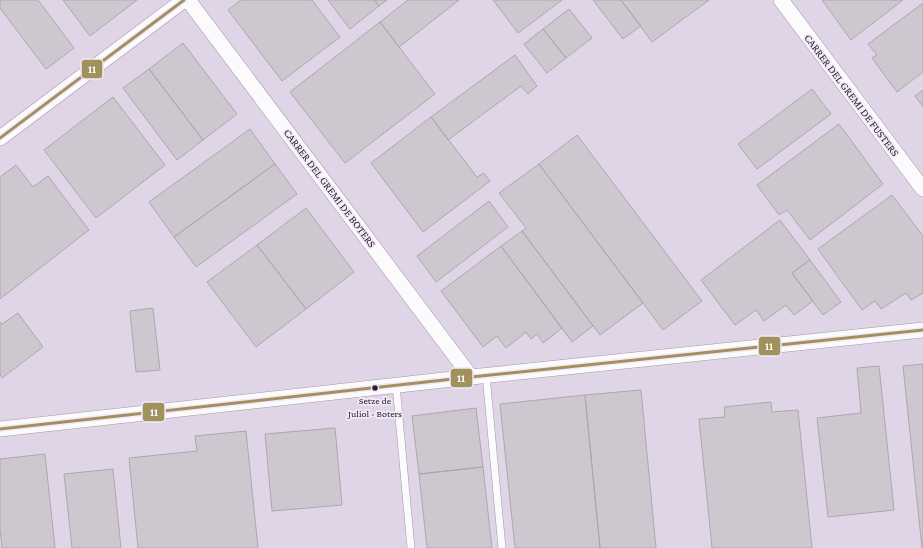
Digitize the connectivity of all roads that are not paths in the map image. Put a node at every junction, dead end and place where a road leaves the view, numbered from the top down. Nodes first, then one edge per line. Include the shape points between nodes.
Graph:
1 (184, 0) edge
2 (188, 0) edge
3 (781, 0) edge
4 (0, 138) edge
5 (923, 189) edge
6 (923, 330) edge
7 (486, 375) junction
8 (471, 377) junction
9 (396, 385) junction
10 (0, 429) edge
11 (411, 548) edge
12 (502, 548) edge

1 - 4 street
2 - 8 street, CARRER DEL GREMI DE BOTERS
3 - 5 street, CARRER DEL GREMI DE FUSTERS
6 - 7 street
7 - 8 street
7 - 12 lane
8 - 9 street
9 - 10 street
9 - 11 lane

